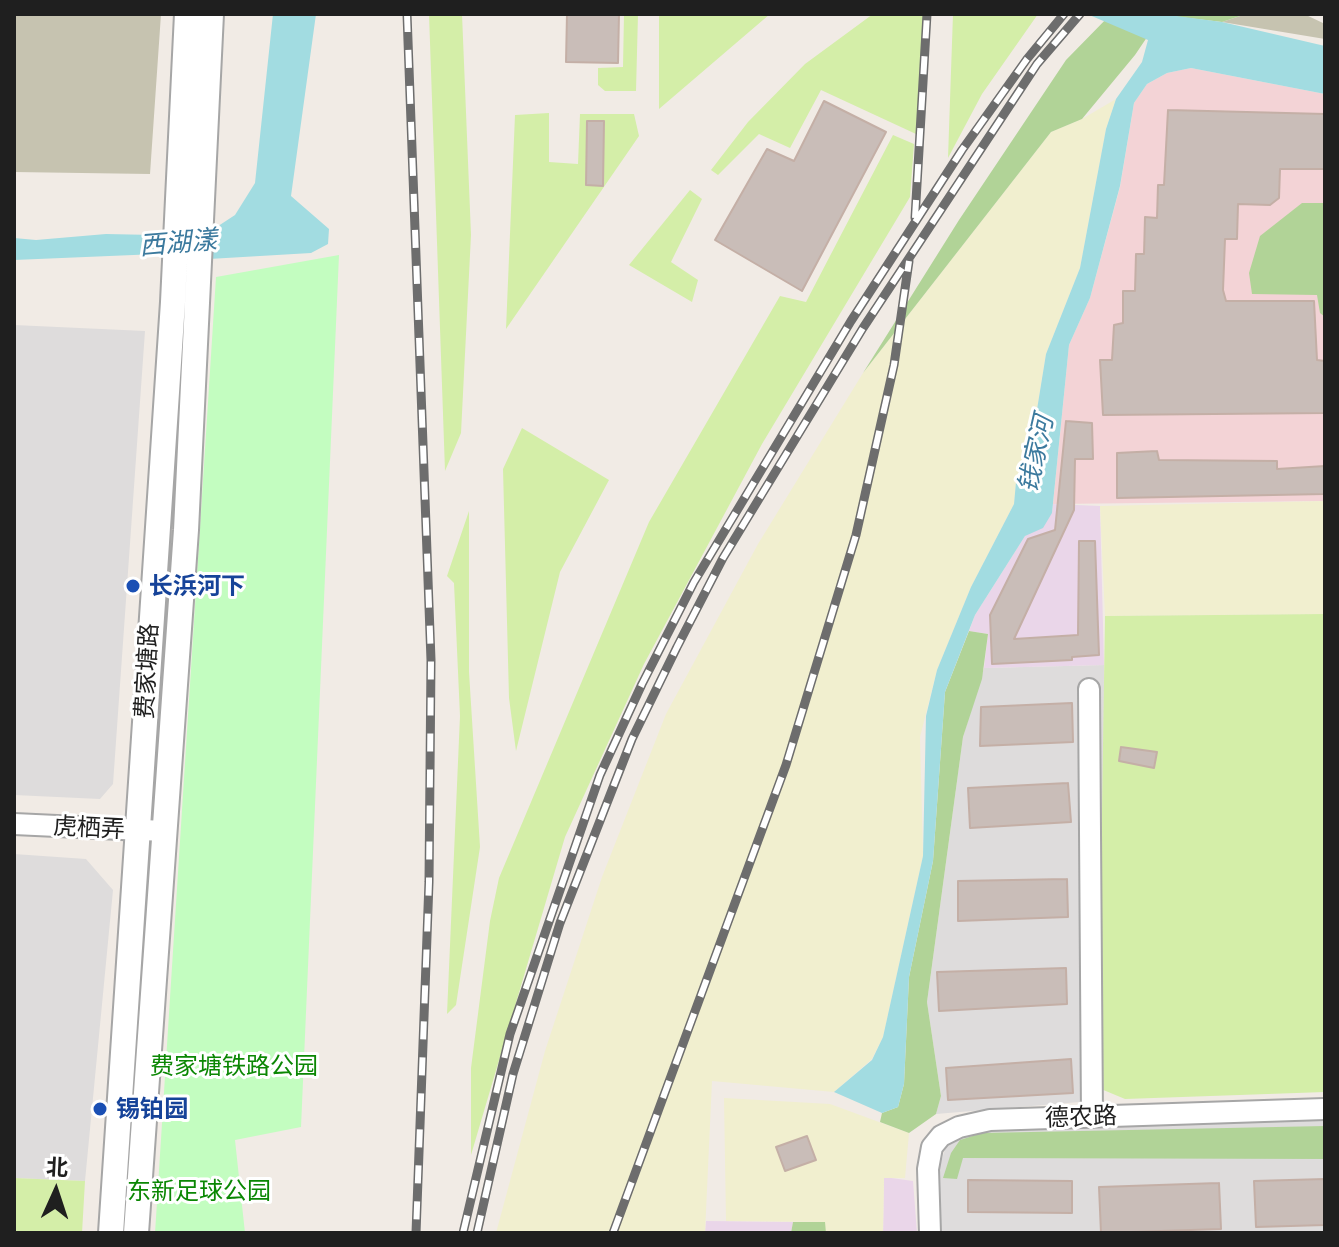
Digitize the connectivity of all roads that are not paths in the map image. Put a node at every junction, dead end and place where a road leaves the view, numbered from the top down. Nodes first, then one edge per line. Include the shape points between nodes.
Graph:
1 (187, 14) edge
2 (211, 14) edge
3 (191, 187) junction
4 (185, 302) junction
5 (1089, 689) dead end
6 (14, 824) edge
7 (137, 830) junction
8 (164, 831) junction
9 (1325, 1109) edge
10 (1092, 1117) junction
11 (111, 1233) edge
12 (136, 1233) edge
13 (930, 1233) edge

1 - 3 street, 费家塘路
2 - 3 street, 费家塘路
3 - 4 street, 费家塘路
4 - 7 street, 费家塘路
4 - 8 street, 费家塘路 via 186,530
5 - 10 street
6 - 7 street, 虎栖弄
7 - 8 street, 虎栖弄
7 - 11 street, 费家塘路
8 - 12 street, 费家塘路
9 - 10 street, 德农路
10 - 13 street, 德农路 via 990,1120 941,1136 932,1147 928,1169

